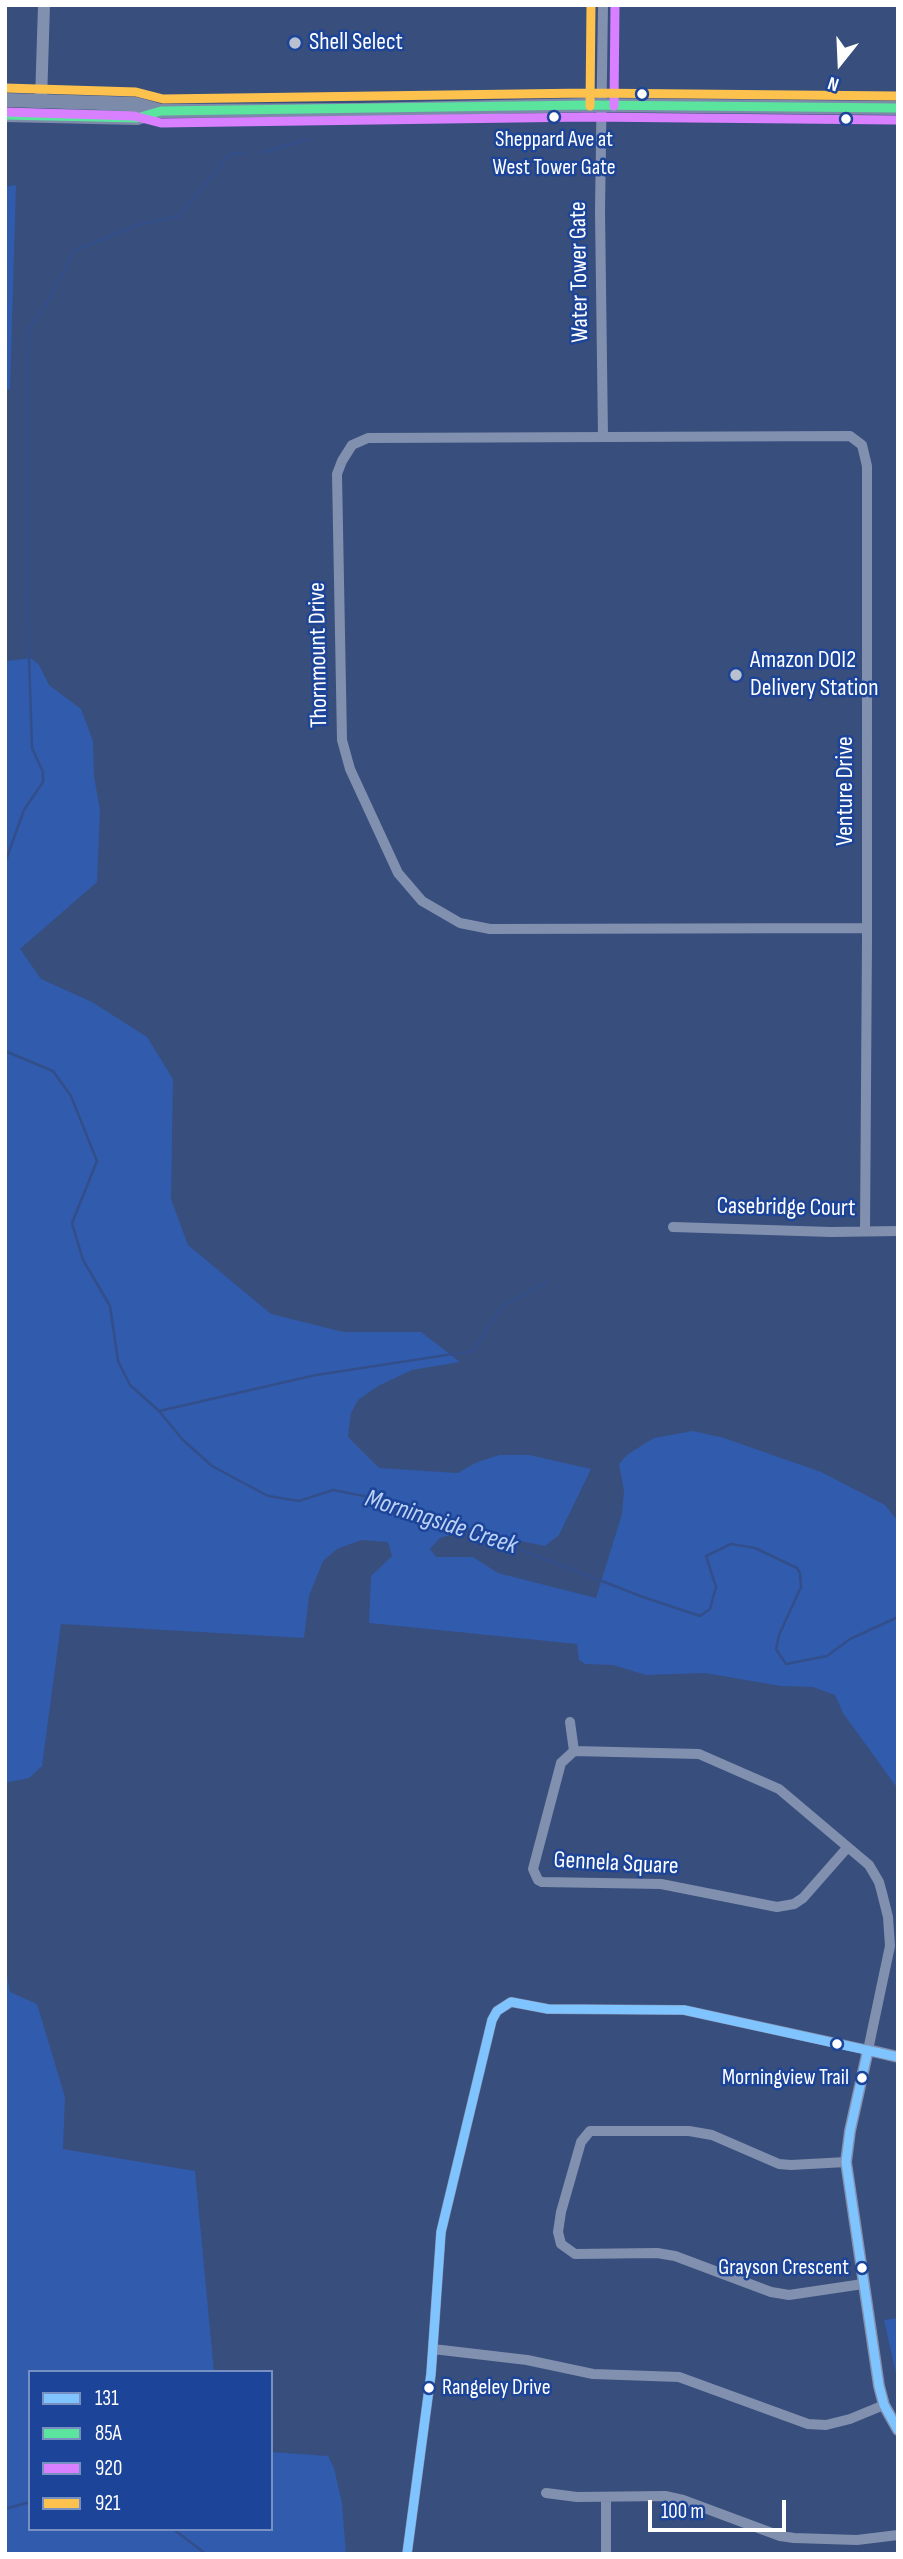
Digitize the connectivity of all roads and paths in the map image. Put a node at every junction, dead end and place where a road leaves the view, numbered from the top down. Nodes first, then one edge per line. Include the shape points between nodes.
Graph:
1 (44, 5) edge
2 (603, 5) edge
3 (5, 100) edge
4 (602, 106) junction
5 (42, 108) junction
6 (898, 108) edge
7 (5, 115) edge
8 (603, 437) junction
9 (867, 928) junction
10 (673, 1227) dead end
11 (866, 1231) junction
12 (898, 1231) edge
13 (570, 1722) dead end
14 (574, 1751) junction
15 (848, 1848) junction
16 (868, 2050) junction
17 (898, 2057) edge
18 (846, 2162) junction
19 (863, 2284) junction
20 (433, 2348) junction
21 (884, 2405) junction
22 (898, 2430) edge
23 (546, 2493) dead end
24 (606, 2498) junction
25 (898, 2535) edge
26 (407, 2554) edge
27 (606, 2554) edge

1 - 5 street
2 - 4 street, Water Tower Gate
3 - 5 main road
4 - 5 main road via 161,111 136,104
4 - 6 main road
4 - 8 street, Water Tower Gate
5 - 7 main road
8 - 9 street, Venture Drive via 850,436 862,445 867,466
8 - 9 street, Thornmount Drive via 368,438 352,446 342,461 337,474 342,740 350,769 398,873 422,901 443,915 490,929
9 - 11 street, Venture Drive
10 - 11 street, Casebridge Court
11 - 12 street, Casebridge Court
13 - 14 street
14 - 15 street via 699,1754 718,1760 779,1789
14 - 15 street, Gennela Square via 561,1763 533,1869 542,1882 661,1884 777,1907 803,1898
15 - 16 street via 879,1882 890,1932
16 - 17 street
16 - 18 street
16 - 20 street via 684,2010 548,2009 511,2002 501,2007 492,2020 441,2232
18 - 19 street
18 - 19 street via 779,2164 712,2135 689,2131 590,2131 581,2142 558,2232 561,2244 575,2254 675,2256 771,2292 789,2295
19 - 21 street
20 - 21 street via 593,2374 679,2377 808,2424 850,2419
20 - 26 street
21 - 22 street
23 - 24 street
24 - 25 street via 665,2496 794,2538 857,2540
24 - 27 street

